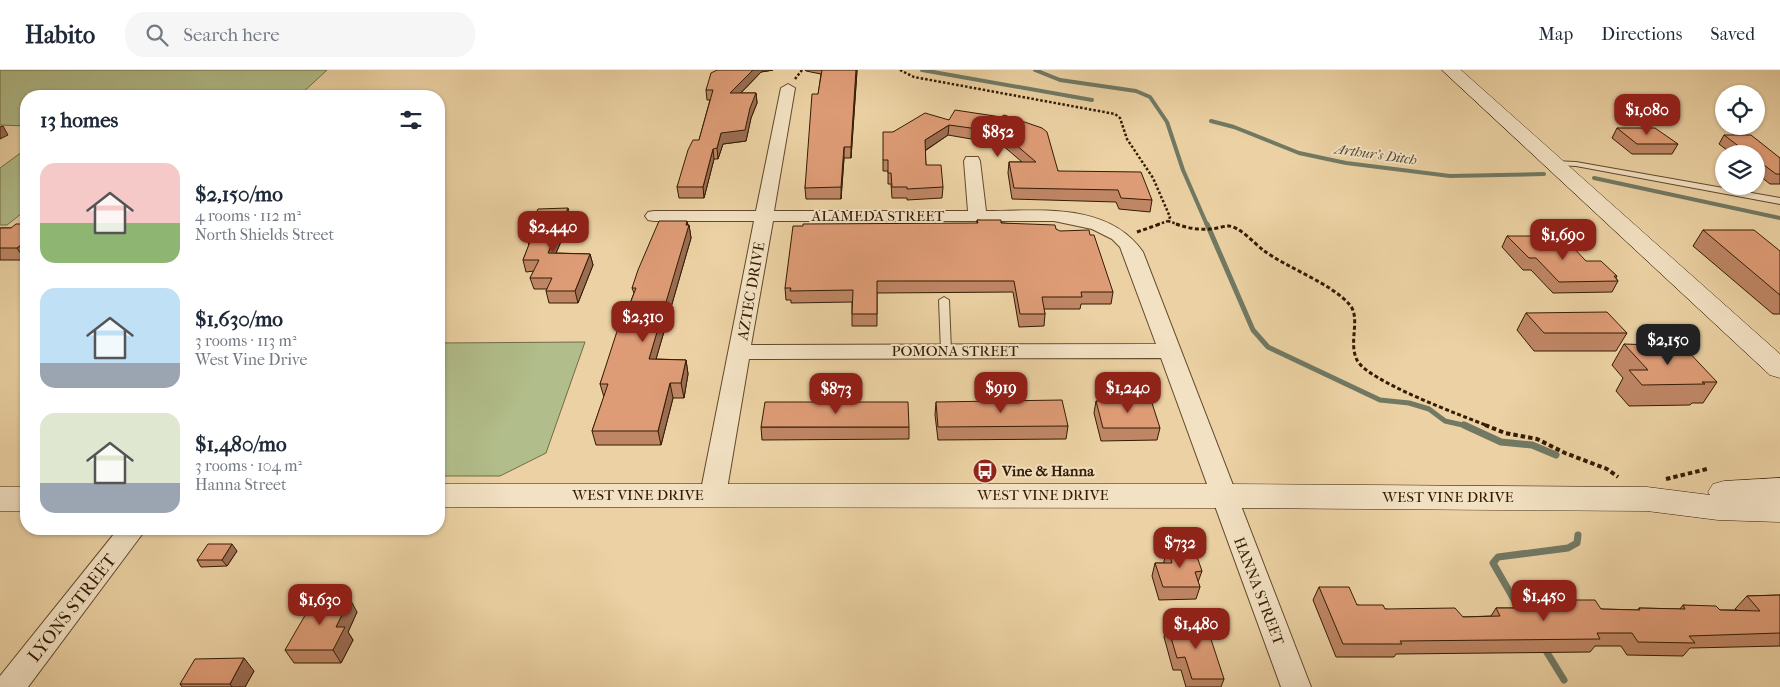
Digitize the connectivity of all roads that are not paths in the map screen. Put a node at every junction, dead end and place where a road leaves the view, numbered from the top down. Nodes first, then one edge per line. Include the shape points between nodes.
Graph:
1 (1451, 70) edge
2 (788, 88) dead end
3 (972, 161) dead end
4 (1563, 170) junction
5 (1780, 201) edge
6 (654, 216) dead end
7 (764, 216) junction
8 (978, 216) junction
9 (1101, 226) joint
10 (944, 300) dead end
11 (946, 351) junction
12 (1170, 351) junction
13 (739, 352) junction
14 (1780, 369) edge
15 (1780, 489) edge
16 (713, 495) junction
17 (445, 496) edge
18 (1224, 496) junction
19 (0, 499) edge
20 (20, 499) edge
21 (1647, 499) junction
22 (1780, 510) edge
23 (128, 535) edge
24 (10, 687) edge
25 (1296, 687) edge

1 - 4 street
2 - 7 street, AZTEC DRIVE
3 - 8 street
4 - 5 lane via 1576,164
4 - 14 street
6 - 7 street, ALAMEDA STREET
7 - 8 street, ALAMEDA STREET
7 - 13 street, AZTEC DRIVE
8 - 9 street, ALAMEDA STREET via 1068,217
9 - 12 street, HANNA STREET via 1120,236 1133,252
10 - 11 lane
11 - 12 street, POMONA STREET
11 - 13 street, POMONA STREET
12 - 18 street, HANNA STREET
13 - 16 street, AZTEC DRIVE
15 - 21 street, WEST VINE DRIVE
16 - 17 street, WEST VINE DRIVE
16 - 18 street, WEST VINE DRIVE
18 - 21 street, WEST VINE DRIVE
18 - 25 street, HANNA STREET
19 - 20 street
21 - 22 street, WEST VINE DRIVE via 1718,508
23 - 24 street, LYONS STREET

